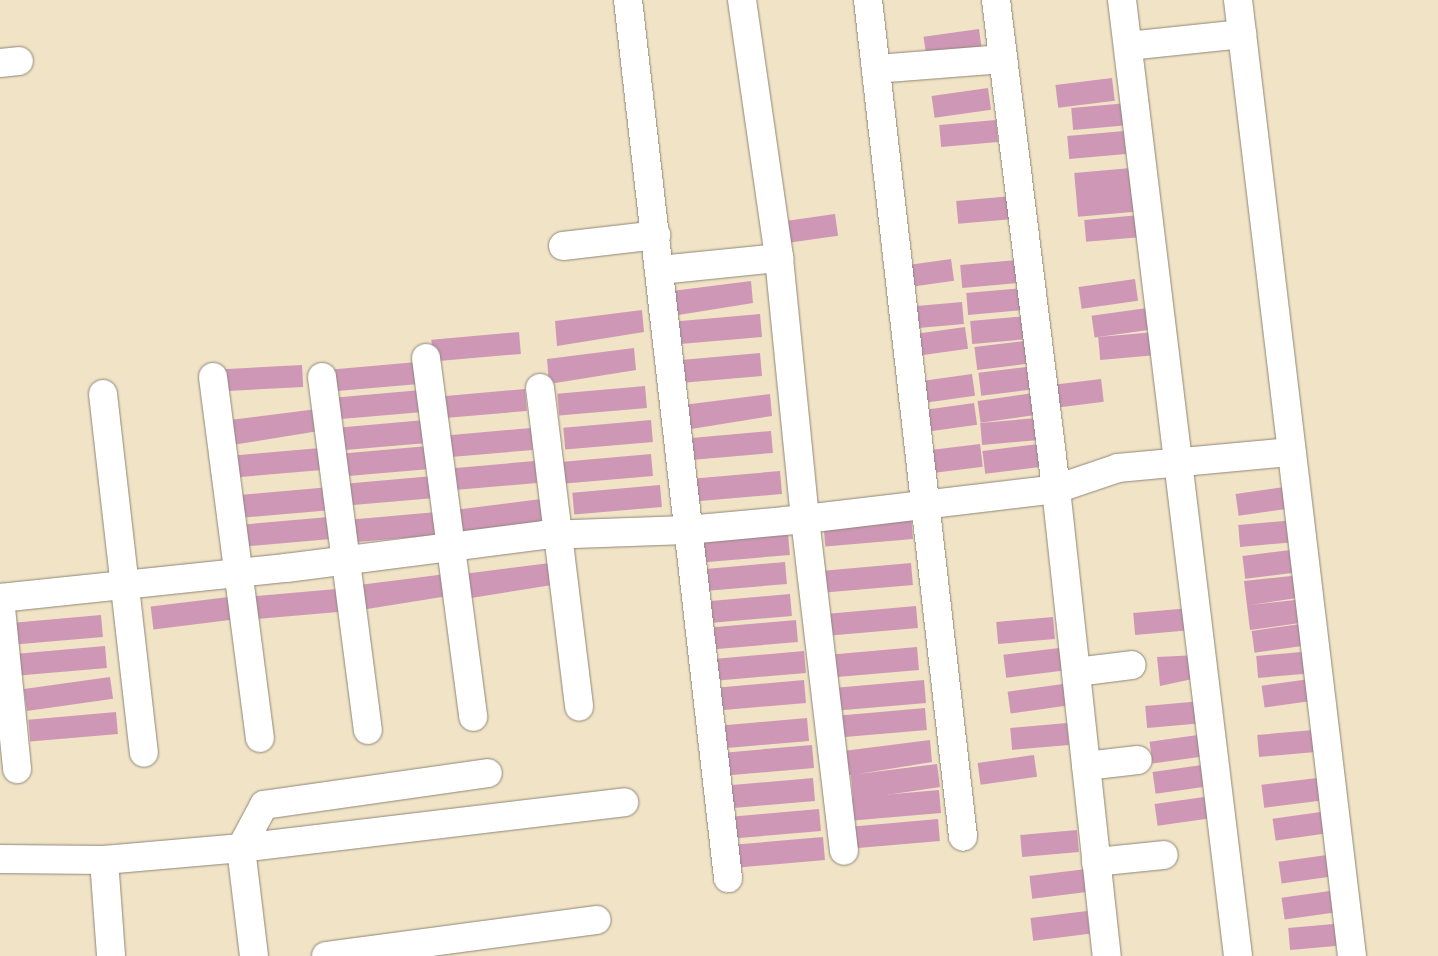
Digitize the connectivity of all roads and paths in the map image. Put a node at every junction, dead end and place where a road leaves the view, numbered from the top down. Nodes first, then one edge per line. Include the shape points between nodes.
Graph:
1 (628, 0) edge
2 (742, 0) edge
3 (868, 0) edge
4 (996, 0) edge
5 (1122, 0) edge
6 (1238, 0) edge
7 (1242, 34) junction
8 (1128, 46) junction
9 (1002, 59) junction
10 (876, 70) junction
11 (656, 235) junction
12 (563, 246) dead end
13 (779, 258) junction
14 (660, 270) junction
15 (426, 358) dead end
16 (213, 376) dead end
17 (322, 377) dead end
18 (540, 388) dead end
19 (103, 394) dead end
20 (1291, 452) junction
21 (1180, 462) junction
22 (1056, 489) junction
23 (925, 506) junction
24 (805, 519) junction
25 (687, 530) junction
26 (557, 534) junction
27 (451, 547) junction
28 (347, 560) junction
29 (240, 573) junction
30 (125, 585) junction
31 (0, 598) edge
32 (1132, 664) dead end
33 (1076, 672) junction
34 (579, 707) dead end
35 (472, 717) dead end
36 (368, 730) dead end
37 (260, 738) dead end
38 (144, 753) dead end
39 (1138, 760) dead end
40 (1086, 766) junction
41 (17, 769) dead end
42 (488, 773) dead end
43 (624, 802) dead end
44 (963, 837) dead end
45 (241, 848) junction
46 (844, 851) dead end
47 (1164, 855) dead end
48 (0, 859) edge
49 (104, 860) junction
50 (1096, 862) junction
51 (728, 878) dead end
52 (597, 920) dead end
53 (111, 956) edge
54 (254, 956) edge
55 (326, 956) edge
56 (1106, 956) edge
57 (1238, 956) edge
58 (1352, 956) edge

1 - 11 street
2 - 13 street
3 - 10 street
4 - 9 street
5 - 8 street
6 - 7 street
7 - 8 street
7 - 20 street
8 - 21 street
9 - 10 street
9 - 22 street
10 - 23 street
11 - 12 street
11 - 14 street
13 - 14 street
13 - 24 street
14 - 25 street
15 - 27 street
16 - 29 street
17 - 28 street
18 - 26 street
19 - 30 street
20 - 21 street
20 - 58 street
21 - 22 street via 1118,468
21 - 57 street
22 - 23 street
22 - 33 street
23 - 24 street
23 - 44 street
24 - 25 street
24 - 46 street
25 - 26 street
25 - 51 street
26 - 27 street
26 - 34 street
27 - 28 street
27 - 35 street
28 - 29 street
28 - 36 street
29 - 30 street
29 - 37 street
30 - 31 street
30 - 38 street
31 - 41 street
32 - 33 street
33 - 40 street
39 - 40 street
40 - 50 street
42 - 45 street via 264,805
43 - 45 street
45 - 49 street
45 - 54 street
47 - 50 street
48 - 49 street
49 - 53 street
50 - 56 street
52 - 55 street

